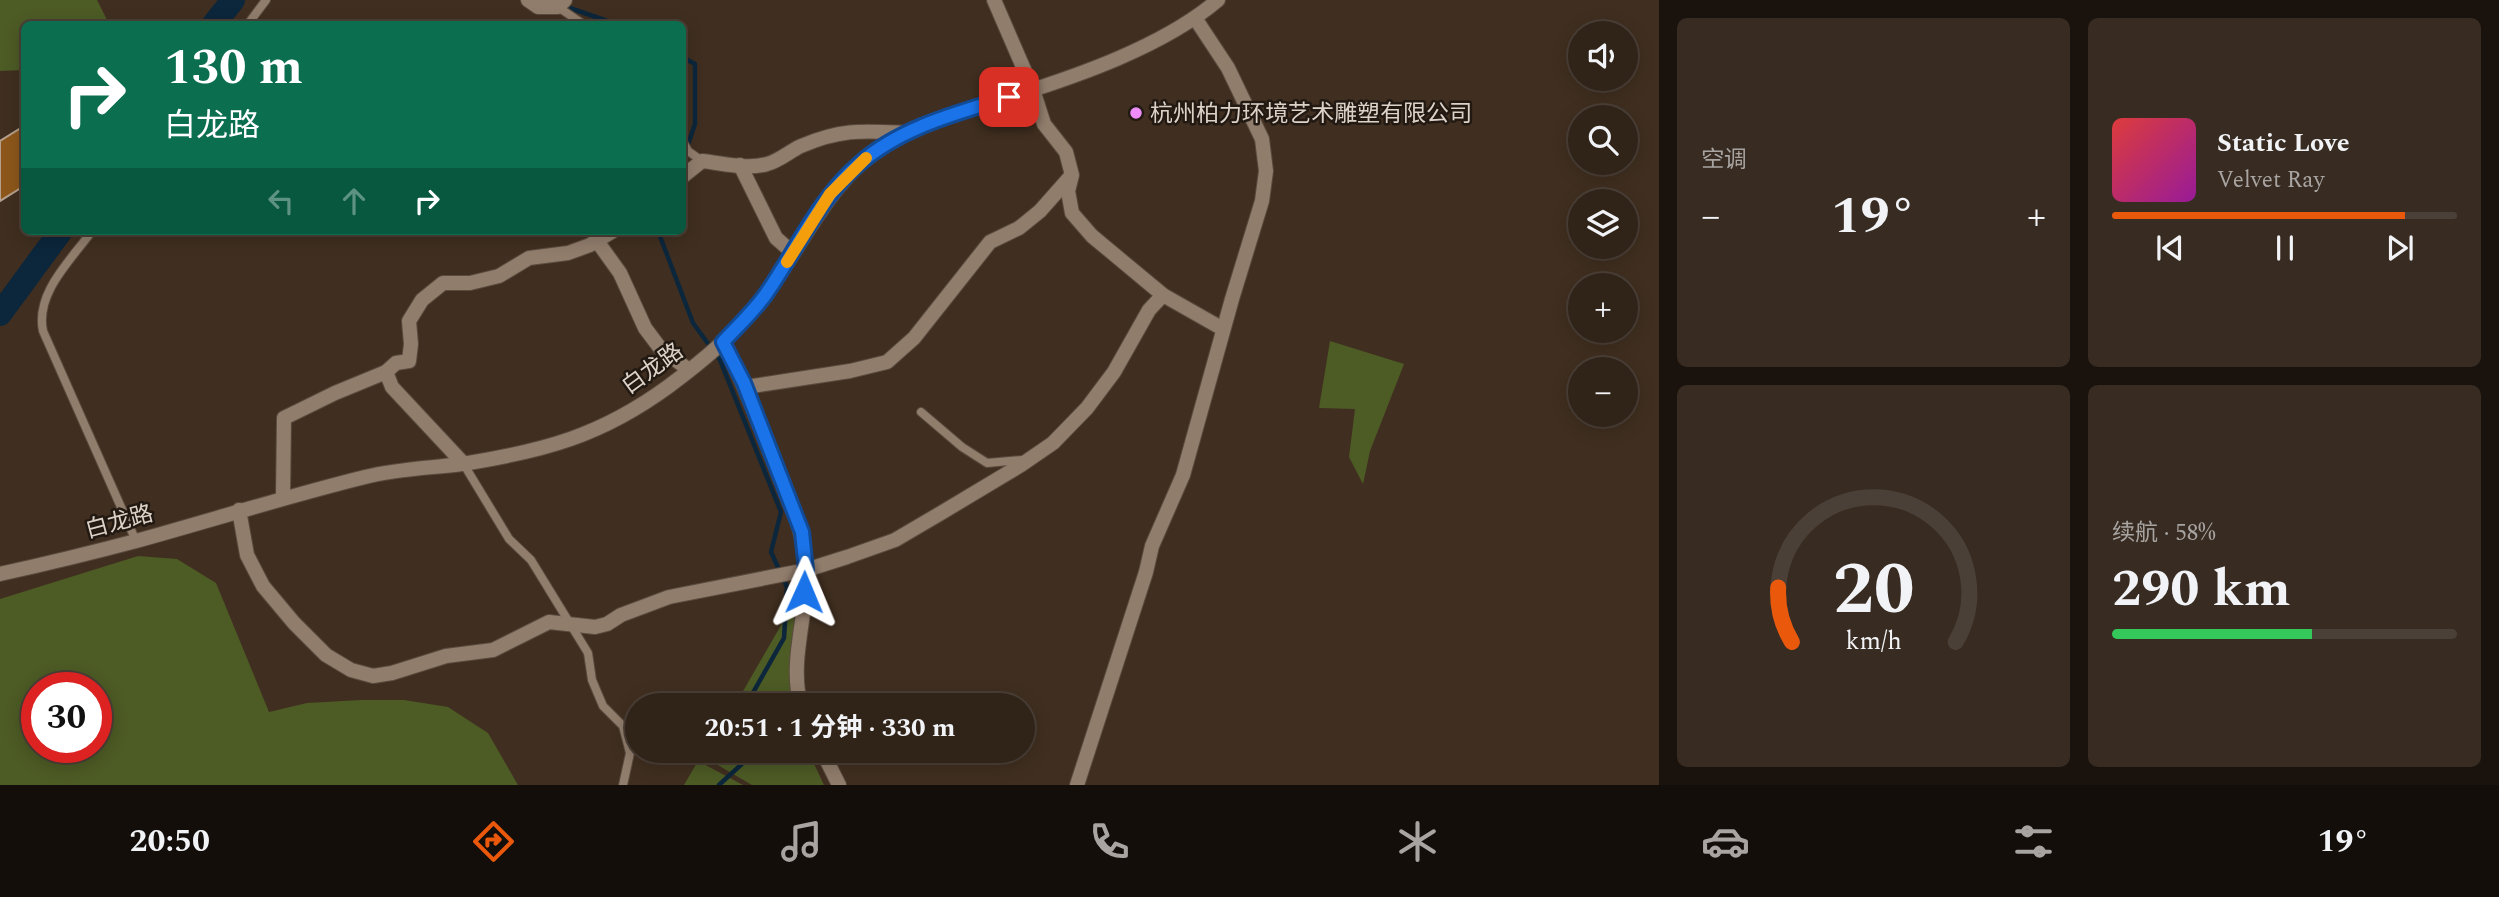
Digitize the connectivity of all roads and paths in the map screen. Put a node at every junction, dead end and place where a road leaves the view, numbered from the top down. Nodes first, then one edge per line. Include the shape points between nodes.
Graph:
1 (266, 0) edge
2 (528, 0) edge
3 (994, 0) edge
4 (561, 3) edge
5 (1209, 3) edge
6 (1195, 18) junction
7 (250, 21) edge
8 (580, 21) edge
9 (1033, 90) junction
10 (908, 132) junction
11 (686, 147) edge
12 (702, 161) junction
13 (740, 165) junction
14 (686, 174) edge
15 (1072, 175) junction
16 (89, 235) edge
17 (607, 235) edge
18 (597, 241) junction
19 (793, 253) junction
20 (1163, 295) junction
21 (1223, 329) junction
22 (723, 342) junction
23 (689, 370) junction
24 (386, 372) junction
25 (746, 387) junction
26 (921, 412) dead end
27 (1029, 460) junction
28 (463, 463) junction
29 (284, 497) junction
30 (239, 510) junction
31 (136, 541) junction
32 (806, 570) junction
33 (0, 575) edge
34 (569, 624) junction
35 (797, 693) edge
36 (828, 763) edge
37 (623, 785) edge
38 (839, 785) edge
39 (1077, 785) edge

1 - 7 lane
2 - 4 street via 538,7
3 - 9 street
4 - 8 lane
5 - 6 street, 白龙路
6 - 9 street, 白龙路 via 1120,58
6 - 21 street via 1228,68 1262,139 1266,171 1262,201
9 - 10 street, 白龙路
9 - 15 street via 1044,124 1066,152
10 - 13 street via 854,130 767,164
10 - 19 street, 白龙路 via 859,163 830,194
11 - 12 lane
12 - 13 street
12 - 14 street
13 - 19 street via 776,237
15 - 20 street via 1068,191 1072,213 1092,236
15 - 25 street via 1030,220 990,242 914,338 887,362
16 - 31 lane via 47,293 41,322
17 - 18 street
18 - 23 street via 620,273 645,328 660,348
18 - 24 street via 568,253 529,258 499,276 443,283 422,300 409,321 409,360
19 - 22 street, 白龙路 via 764,297
20 - 21 street
20 - 27 street via 1087,408
21 - 39 street via 1183,475 1152,546
22 - 23 street, 白龙路
22 - 25 street
23 - 28 street, 白龙路 via 620,419 586,435 541,449
24 - 28 street via 392,387
24 - 29 street via 284,418
25 - 32 street via 802,532
26 - 27 lane via 987,463
27 - 32 street via 895,540
28 - 29 street, 白龙路 via 371,475
28 - 34 lane
29 - 30 street, 白龙路
30 - 31 street, 白龙路
30 - 34 street via 247,555 263,586 326,655 351,670 373,676 392,673 446,656 493,650 549,622
31 - 33 street, 白龙路
32 - 34 street via 669,597 595,627
32 - 35 street
34 - 37 lane via 588,653 592,680 603,706 624,726 630,753
36 - 38 street

